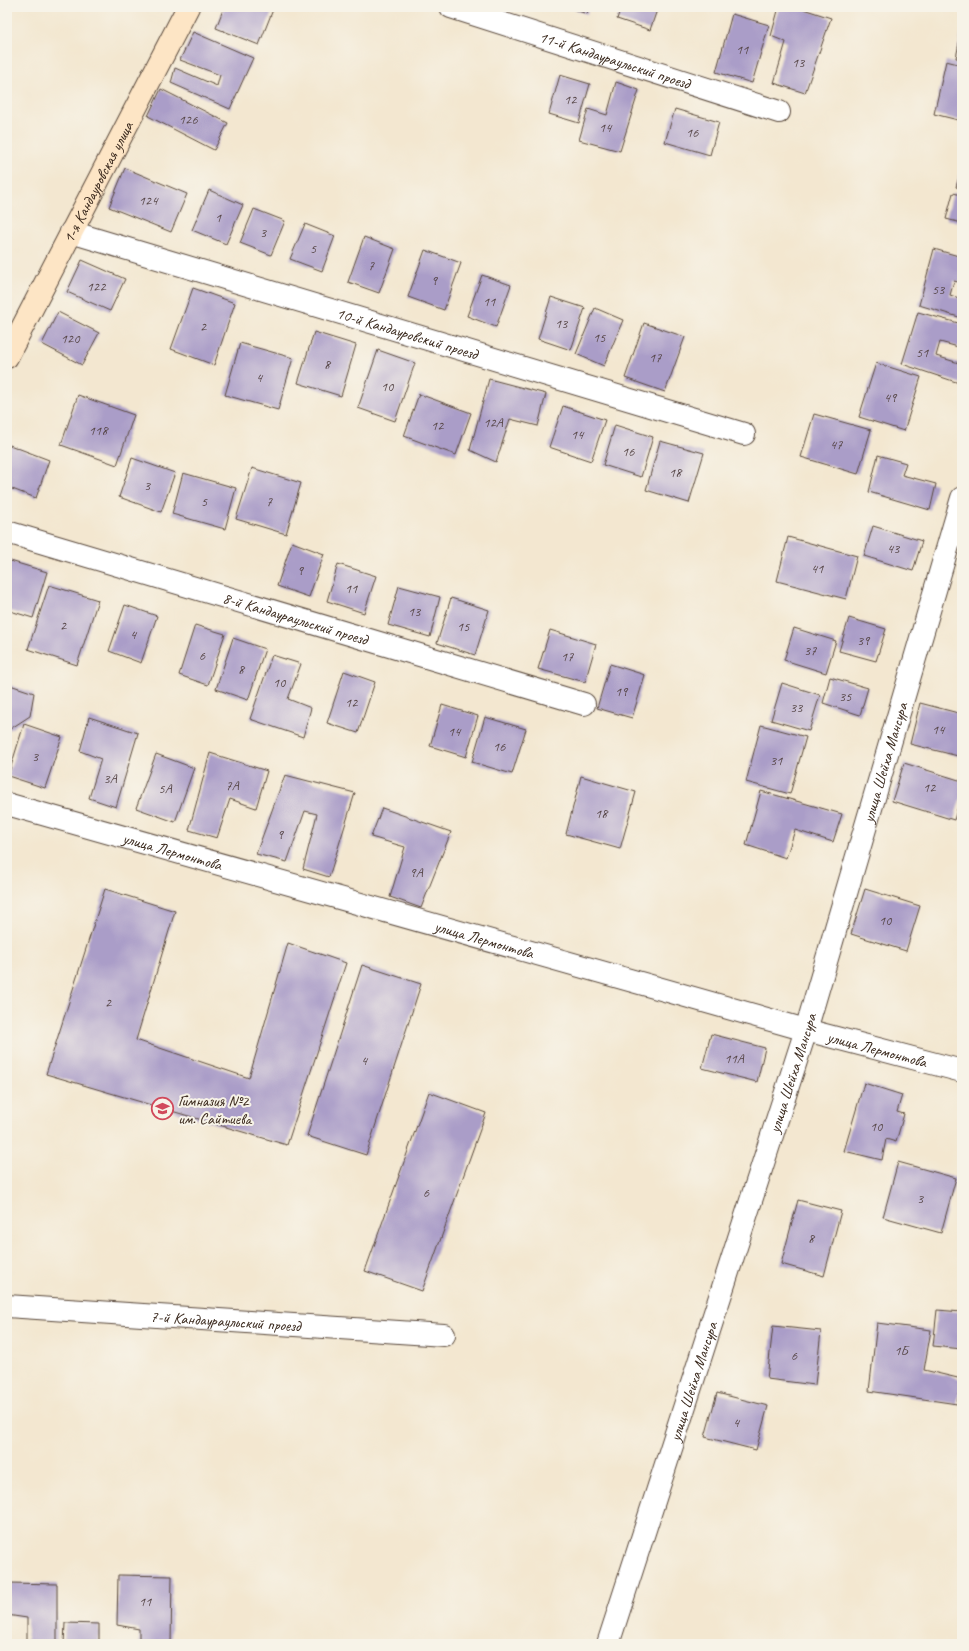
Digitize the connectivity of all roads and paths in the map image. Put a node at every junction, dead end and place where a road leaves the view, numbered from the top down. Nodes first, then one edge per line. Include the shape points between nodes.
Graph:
1 (188, 7) edge
2 (451, 7) edge
3 (779, 112) dead end
4 (71, 232) junction
5 (7, 357) edge
6 (744, 434) dead end
7 (962, 498) edge
8 (7, 532) edge
9 (584, 704) dead end
10 (7, 804) edge
11 (806, 1030) junction
12 (962, 1071) edge
13 (7, 1306) edge
14 (444, 1334) dead end
15 (608, 1644) edge

1 - 4 street, 1-я Кандауровская улица
2 - 3 street, 11-й Кандаураульский проезд
4 - 5 street, 1-я Кандауровская улица
4 - 6 street, 10-й Кандауровский проезд
7 - 11 street, улица Шейха Мансура
8 - 9 street, 8-й Кандаураульский проезд
10 - 11 street, улица Лермонтова
11 - 12 street, улица Лермонтова
11 - 15 street, улица Шейха Мансура
13 - 14 street, 7-й Кандаураульский проезд

